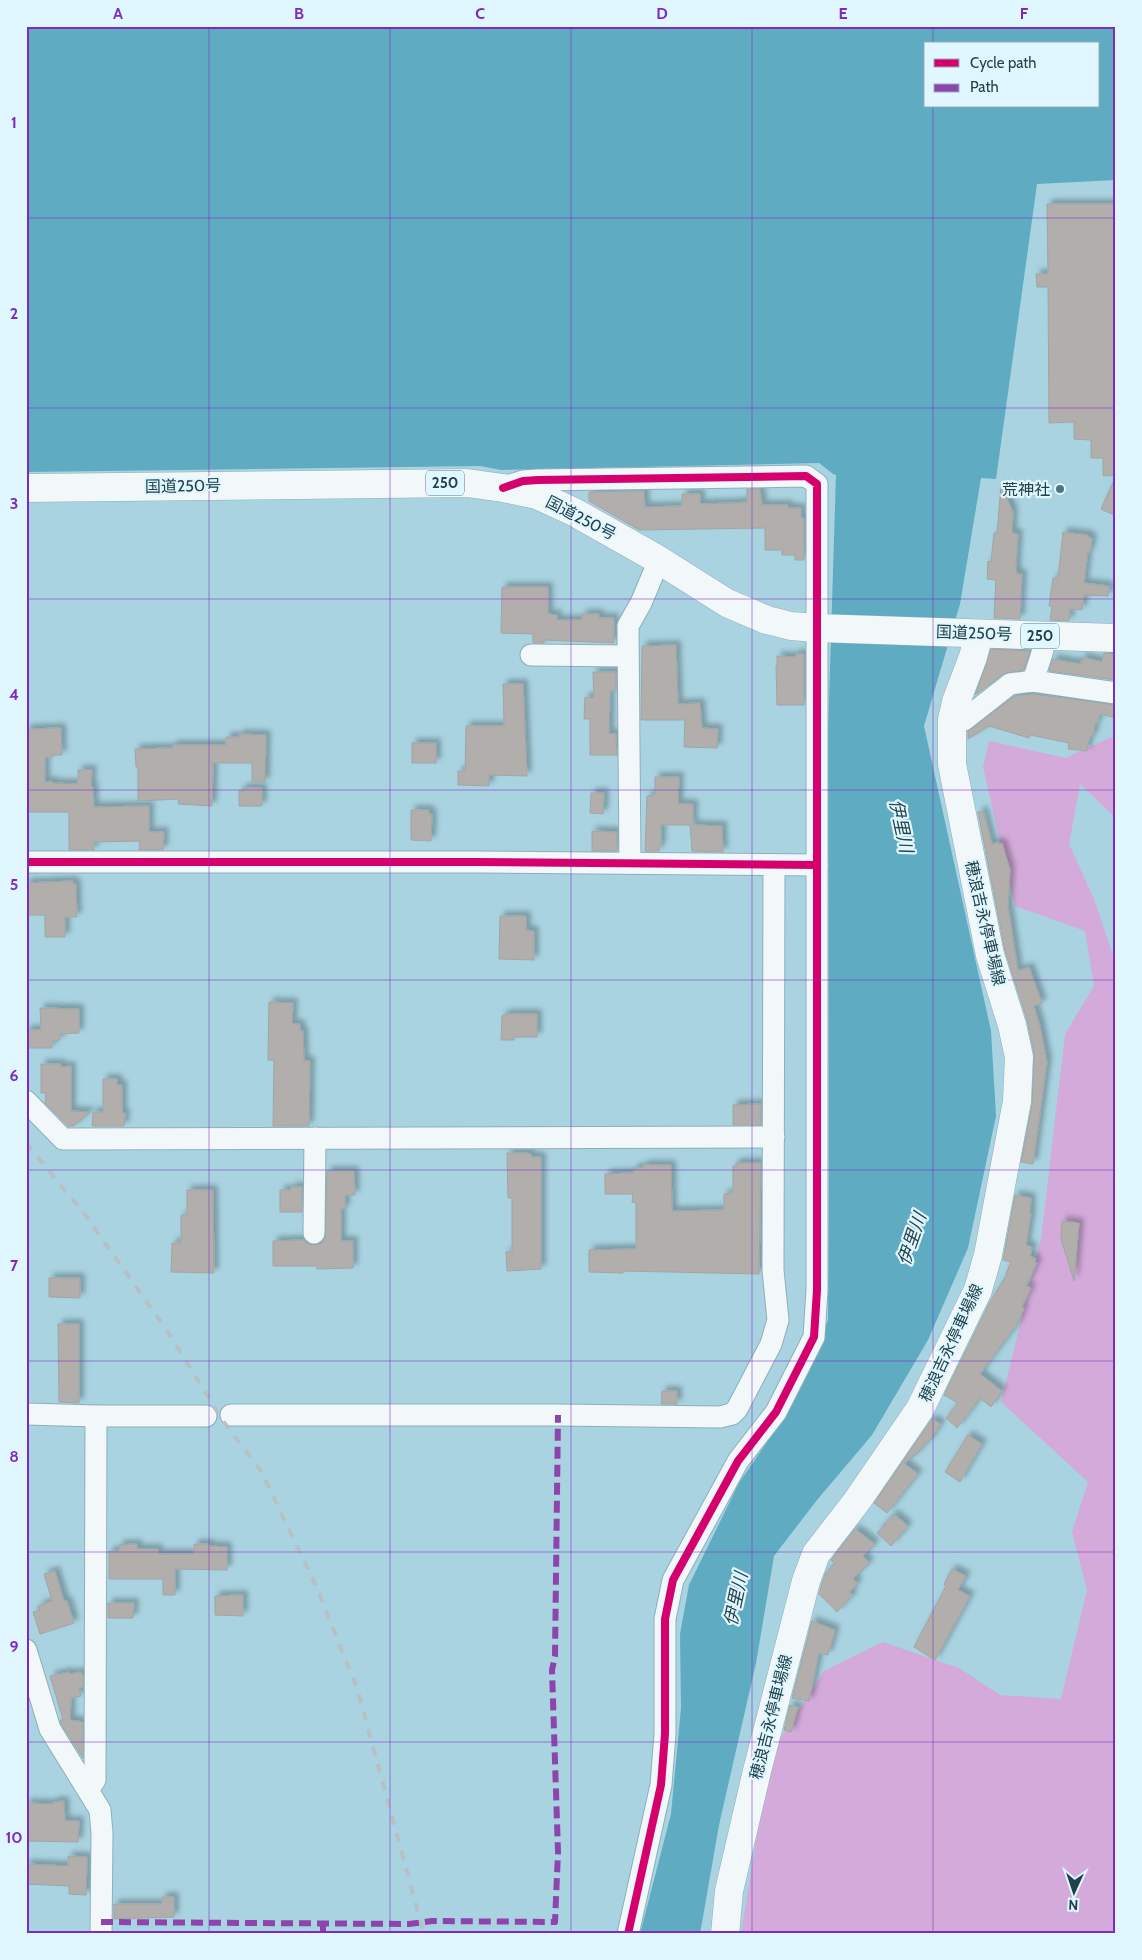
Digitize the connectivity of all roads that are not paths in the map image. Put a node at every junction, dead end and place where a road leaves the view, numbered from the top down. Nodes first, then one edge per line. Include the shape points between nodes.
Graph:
1 (26, 488) edge
2 (503, 488) junction
3 (659, 560) junction
4 (823, 628) junction
5 (972, 633) junction
6 (1044, 636) junction
7 (1116, 638) edge
8 (531, 655) dead end
9 (628, 656) junction
10 (1033, 681) junction
11 (1116, 693) edge
12 (952, 720) junction
13 (26, 862) edge
14 (630, 864) junction
15 (774, 865) junction
16 (817, 865) junction
17 (26, 1100) edge
18 (774, 1137) junction
19 (315, 1138) junction
20 (314, 1233) dead end
21 (26, 1414) edge
22 (231, 1415) dead end
23 (96, 1416) junction
24 (206, 1416) dead end
25 (26, 1650) edge
26 (88, 1790) junction
27 (101, 1934) edge
28 (628, 1934) edge
29 (725, 1934) edge

1 - 2 main road, 国道250号 / 250 via 467,483
2 - 3 main road, 国道250号 / 250 via 537,495 574,512
2 - 4 street via 538,480 806,476 818,484
3 - 4 main road, 国道250号 / 250 via 727,603 766,620
3 - 9 street via 628,626
4 - 5 main road, 国道250号 / 250
4 - 16 street
5 - 6 main road, 国道250号 / 250
5 - 12 main road, 穂浪吉永停車場線 via 973,657
6 - 7 main road, 国道250号 / 250
6 - 10 street
8 - 9 street
9 - 14 street
10 - 11 street
10 - 12 street via 1010,684 964,720
12 - 29 main road, 穂浪吉永停車場線 via 952,764 962,821 990,954 1019,1057 1017,1101 988,1255 978,1290 920,1408 857,1501 816,1554 806,1581 729,1891
13 - 14 street
14 - 15 street
15 - 16 street
15 - 18 street
16 - 28 street via 814,1338 776,1412 738,1461 673,1580 665,1618 665,1734 660,1785
17 - 19 street via 63,1139
18 - 19 street
18 - 22 street via 773,1270 778,1320 771,1344 732,1414 720,1417
19 - 20 street
21 - 23 street
23 - 24 street
23 - 26 street via 95,1780
25 - 26 street via 50,1729
26 - 27 street via 100,1810

